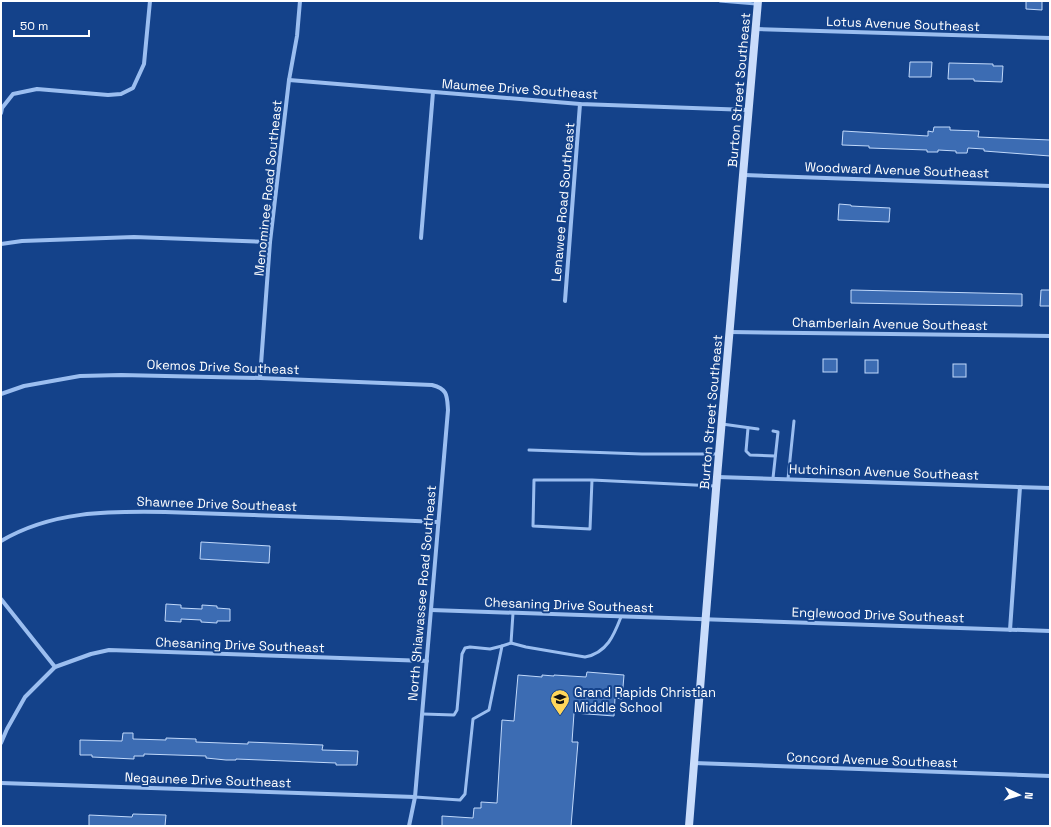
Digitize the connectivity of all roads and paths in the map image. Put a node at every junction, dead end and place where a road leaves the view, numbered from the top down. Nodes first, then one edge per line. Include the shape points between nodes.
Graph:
1 (150, 1) edge
2 (300, 1) edge
3 (720, 1) edge
4 (758, 3) edge
5 (756, 29) junction
6 (1050, 38) edge
7 (290, 80) junction
8 (433, 92) junction
9 (580, 104) junction
10 (750, 110) junction
11 (1, 113) edge
12 (744, 175) junction
13 (1050, 186) edge
14 (421, 238) dead end
15 (270, 242) junction
16 (1, 244) edge
17 (565, 301) dead end
18 (730, 332) junction
19 (1050, 336) edge
20 (260, 378) junction
21 (444, 391) joint
22 (1, 394) edge
23 (794, 421) dead end
24 (722, 424) junction
25 (748, 428) junction
26 (758, 429) dead end
27 (773, 431) dead end
28 (529, 450) dead end
29 (719, 454) junction
30 (775, 456) junction
31 (717, 477) junction
32 (773, 478) junction
33 (788, 479) junction
34 (592, 480) junction
35 (717, 486) junction
36 (1020, 487) junction
37 (1050, 488) edge
38 (437, 522) junction
39 (1, 542) edge
40 (1, 600) edge
41 (431, 610) junction
42 (513, 613) junction
43 (621, 617) junction
44 (706, 619) junction
45 (1010, 630) junction
46 (1050, 631) edge
47 (511, 643) junction
48 (502, 646) junction
49 (427, 661) junction
50 (55, 667) junction
51 (423, 714) junction
52 (1, 743) edge
53 (694, 764) junction
54 (1050, 776) edge
55 (1, 783) edge
56 (415, 797) junction
57 (408, 826) edge
58 (689, 826) edge

1 - 11 street via 144,64 133,88 121,94 108,95 37,89 13,94
2 - 7 street, Menominee Road Southeast
3 - 4 lane
4 - 5 main road, Burton Street Southeast
5 - 6 street, Lotus Avenue Southeast
5 - 10 main road, Burton Street Southeast
7 - 8 street, Maumee Drive Southeast
7 - 15 street, Menominee Road Southeast
8 - 9 street, Maumee Drive Southeast
8 - 14 street
9 - 10 street, Maumee Drive Southeast
9 - 17 street, Lenawee Road Southeast
10 - 12 main road, Burton Street Southeast
12 - 13 street, Woodward Avenue Southeast
12 - 18 main road, Burton Street Southeast
15 - 16 street via 134,237
15 - 20 street, Menominee Road Southeast
18 - 19 street, Chamberlain Avenue Southeast
18 - 24 main road, Burton Street Southeast
20 - 21 street, Okemos Drive Southeast via 432,386 440,387
20 - 22 street, Okemos Drive Southeast via 80,376 24,386
21 - 38 street, North Shiawassee Road Southeast via 448,410
23 - 33 lane
24 - 25 lane
24 - 29 main road, Burton Street Southeast
25 - 26 lane
25 - 30 lane via 746,451 750,455
27 - 30 lane via 778,432
28 - 29 lane
29 - 31 main road, Burton Street Southeast
30 - 32 lane
31 - 32 street, Hutchinson Avenue Southeast
31 - 35 main road, Burton Street Southeast
32 - 33 street, Hutchinson Avenue Southeast
33 - 36 street, Hutchinson Avenue Southeast
34 - 34 lane via 590,529 533,526 534,480
34 - 35 lane
35 - 44 main road, Burton Street Southeast
36 - 37 street, Hutchinson Avenue Southeast
36 - 45 street
38 - 39 street, Shawnee Drive Southeast via 113,511 69,516 43,523 15,533
38 - 41 street, North Shiawassee Road Southeast
40 - 50 street
41 - 42 street, Chesaning Drive Southeast
41 - 49 street, North Shiawassee Road Southeast
42 - 43 street, Chesaning Drive Southeast
42 - 47 lane
43 - 44 street, Chesaning Drive Southeast
43 - 47 lane via 614,635 606,646 591,656
44 - 45 street, Englewood Drive Southeast
44 - 53 main road, Burton Street Southeast
45 - 46 street, Englewood Drive Southeast
47 - 48 lane
48 - 51 lane via 490,649 465,648 462,654 457,710 454,715
48 - 56 lane via 489,710 473,719 465,794 460,800
49 - 50 street, Chesaning Drive Southeast via 109,650
49 - 51 street, North Shiawassee Road Southeast
50 - 52 street via 25,697
51 - 56 street, North Shiawassee Road Southeast
53 - 54 street, Concord Avenue Southeast
53 - 58 main road, Burton Street Southeast
55 - 56 street, Negaunee Drive Southeast
56 - 57 street, North Shiawassee Road Southeast

